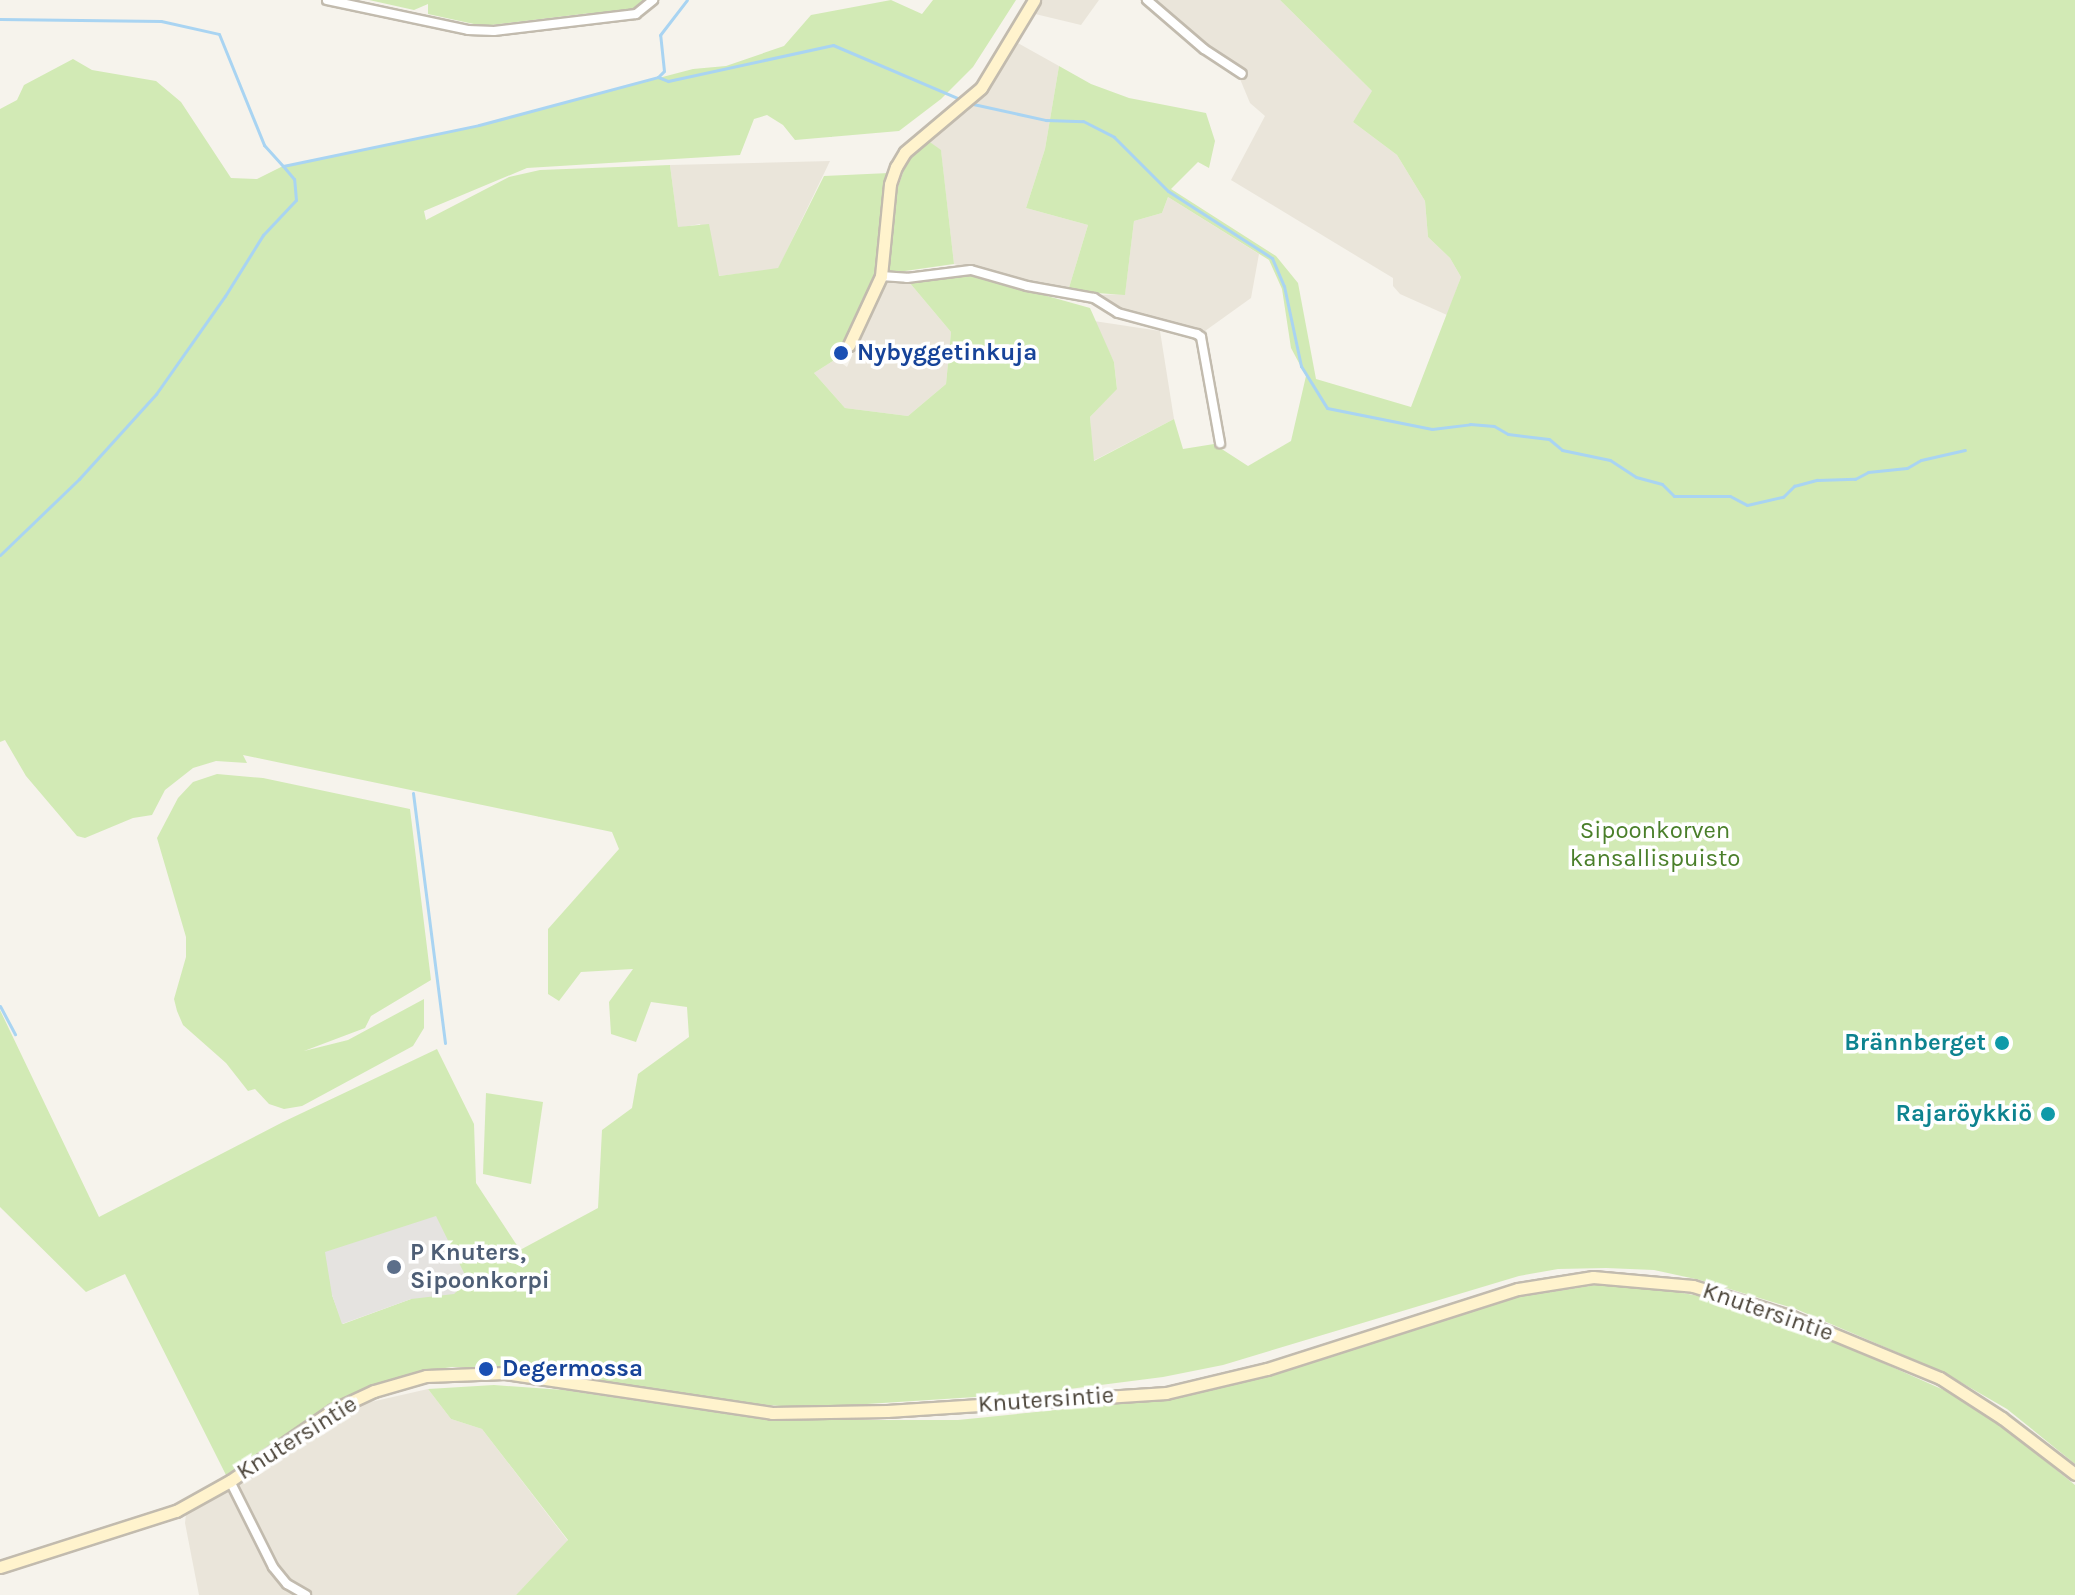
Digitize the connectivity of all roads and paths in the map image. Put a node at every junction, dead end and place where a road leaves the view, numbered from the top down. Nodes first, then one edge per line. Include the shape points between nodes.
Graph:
1 (327, 0) edge
2 (653, 0) edge
3 (1034, 0) edge
4 (1147, 0) edge
5 (1242, 74) dead end
6 (881, 276) junction
7 (849, 345) dead end
8 (1220, 443) dead end
9 (2075, 1474) edge
10 (230, 1481) junction
11 (0, 1567) edge
12 (306, 1595) edge

1 - 2 street via 494,31 636,14
3 - 6 street via 981,88 905,152 896,167
4 - 5 street
6 - 7 street
6 - 8 street via 971,270 1094,298 1118,313 1197,334
9 - 10 street, Knutersintie via 1940,1378 1792,1317 1693,1286 1593,1277 1518,1289 1267,1369 1166,1393 772,1413 513,1374 442,1373 403,1381 333,1410
10 - 11 street, Knutersintie via 132,1528
10 - 12 street via 273,1567

